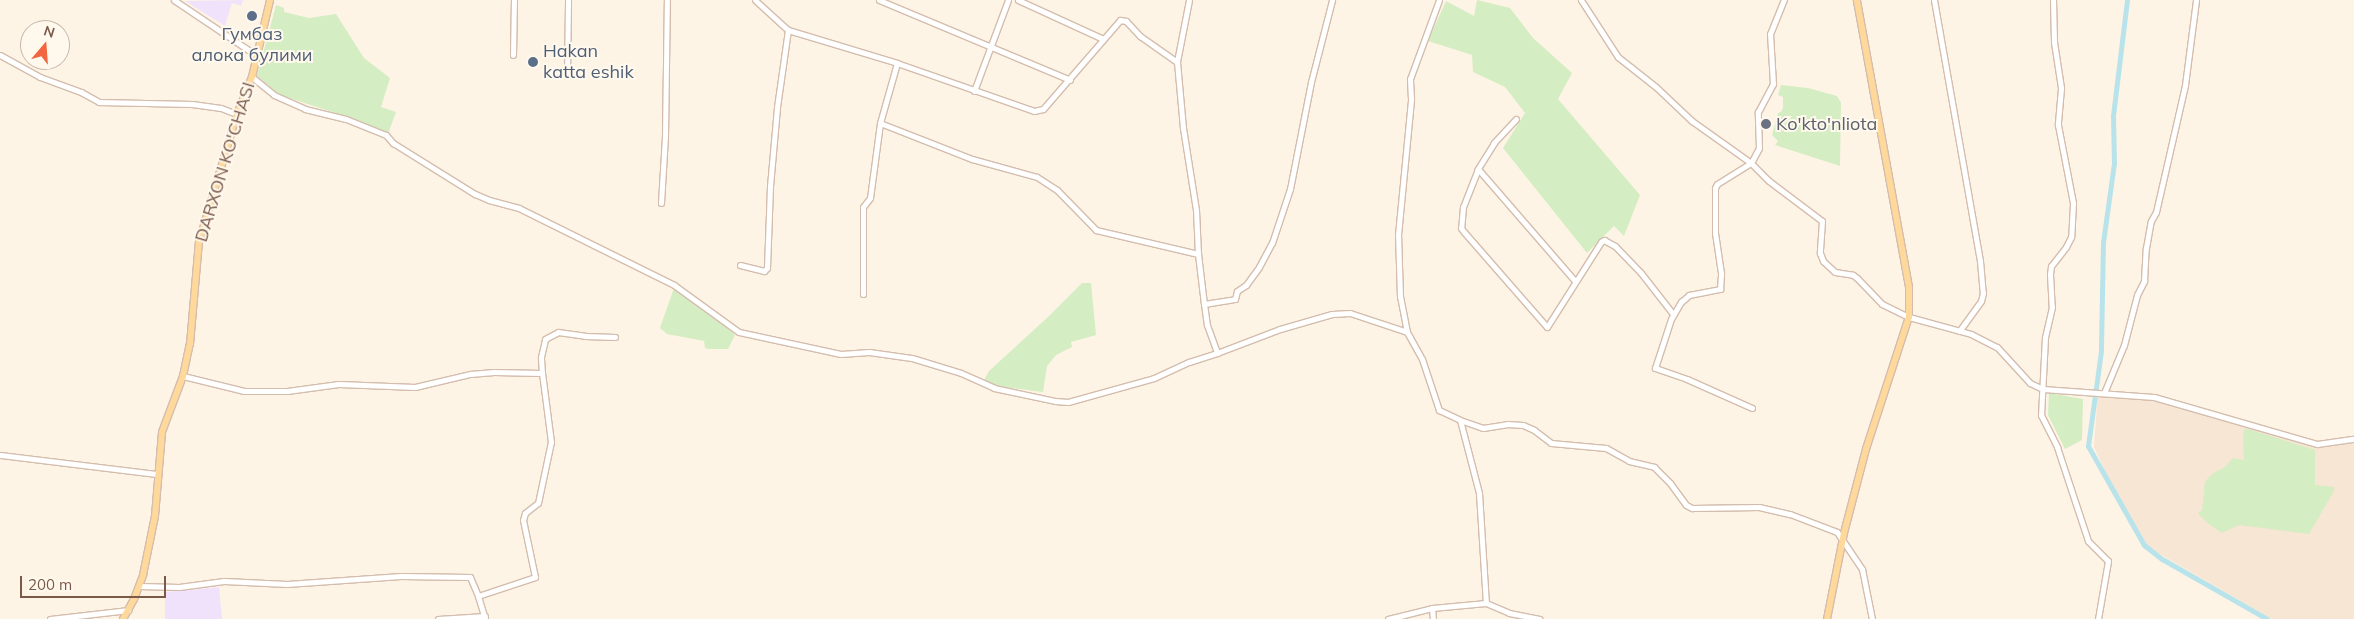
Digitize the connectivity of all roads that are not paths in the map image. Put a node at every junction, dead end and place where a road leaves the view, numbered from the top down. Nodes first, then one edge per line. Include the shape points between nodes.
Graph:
1 (174, 0) edge
2 (270, 0) edge
3 (514, 0) edge
4 (568, 0) edge
5 (667, 0) edge
6 (755, 0) edge
7 (880, 0) edge
8 (1008, 0) edge
9 (1018, 0) edge
10 (1188, 0) edge
11 (1332, 0) edge
12 (1439, 0) edge
13 (1581, 0) edge
14 (1784, 0) edge
15 (1857, 0) edge
16 (1934, 0) edge
17 (2053, 0) edge
18 (2196, 0) edge
19 (788, 30) junction
20 (1103, 39) junction
21 (990, 46) junction
22 (513, 54) dead end
23 (0, 55) edge
24 (256, 55) junction
25 (1177, 62) junction
26 (897, 63) junction
27 (567, 75) dead end
28 (252, 77) junction
29 (1070, 80) junction
30 (974, 91) junction
31 (237, 114) junction
32 (1516, 119) dead end
33 (880, 123) junction
34 (1751, 164) junction
35 (1478, 169) junction
36 (661, 203) dead end
37 (1198, 254) junction
38 (740, 265) dead end
39 (1575, 281) junction
40 (863, 294) dead end
41 (1204, 304) junction
42 (1673, 314) junction
43 (1909, 317) junction
44 (1959, 330) junction
45 (1406, 332) junction
46 (615, 337) dead end
47 (1217, 353) junction
48 (542, 373) junction
49 (183, 376) junction
50 (2043, 390) junction
51 (2104, 393) junction
52 (1752, 408) dead end
53 (1460, 420) junction
54 (2354, 439) edge
55 (0, 455) edge
56 (158, 474) junction
57 (1843, 540) junction
58 (139, 586) junction
59 (478, 596) junction
60 (1486, 603) junction
61 (1432, 608) junction
62 (128, 610) junction
63 (485, 617) edge
64 (50, 619) edge
65 (122, 619) edge
66 (438, 619) edge
67 (1388, 619) edge
68 (1433, 619) edge
69 (1539, 619) edge
70 (1827, 619) edge
71 (1872, 619) edge
72 (2098, 619) edge

1 - 24 street
2 - 24 main road, DARXON KO'CHASI
3 - 22 street
4 - 27 street
5 - 36 street
6 - 19 street
7 - 21 street
8 - 21 street
9 - 20 street
10 - 25 street
11 - 41 street via 1311,82 1290,189 1272,243 1246,286 1237,291 1235,299
12 - 45 street via 1410,79 1411,99 1398,235 1400,298
13 - 34 street via 1618,56 1692,121
14 - 34 street via 1770,34 1773,84 1758,112 1759,148
15 - 43 main road via 1909,288
16 - 44 street via 1983,293
17 - 50 street via 2054,42 2061,88 2058,125 2073,204 2071,237 2051,266 2052,307 2045,337
18 - 51 street via 2185,84 2156,212 2151,221 2144,281
19 - 26 street
19 - 38 street via 770,186 767,268 764,271
20 - 25 street via 1116,23 1124,20 1140,36
20 - 29 street
21 - 29 street
21 - 30 street
23 - 31 street via 40,77 99,102 200,105
24 - 28 main road, DARXON KO'CHASI
25 - 37 street via 1196,210
26 - 30 street
26 - 33 street
28 - 31 main road, DARXON KO'CHASI
28 - 47 street via 274,95 305,109 386,135 393,143 475,194 519,208 674,285 739,332 841,354 869,352 912,358 961,373 994,388 1055,402 1068,402 1154,378
29 - 30 street via 1037,112
31 - 49 main road, DARXON KO'CHASI via 199,242 190,344
32 - 35 street via 1494,143
33 - 37 street via 972,159 1037,177 1056,190 1096,230
33 - 40 street via 870,198 863,207
34 - 42 street via 1717,184 1715,233 1721,274 1719,290 1689,295
34 - 43 street via 1769,182 1822,221 1820,253 1828,268 1852,275 1882,304
35 - 39 street
35 - 39 street via 1466,194 1461,228 1547,327
37 - 41 street
39 - 42 street via 1601,242 1608,241 1641,273
41 - 47 street
42 - 52 street via 1655,368
43 - 44 street
43 - 57 main road via 1866,448
44 - 50 street via 1997,347 2030,383
45 - 47 street via 1350,313 1332,314 1280,328
45 - 53 street via 1422,359 1438,410
46 - 48 street via 564,332 550,335 545,339 541,357
48 - 49 street via 470,374 415,387 339,384 288,391 244,391
48 - 59 street via 551,442 538,502 525,513 523,520 535,577
49 - 56 main road, DARXON KO'CHASI via 162,432
50 - 51 street
50 - 72 street via 2042,415 2057,447 2088,541 2108,561
51 - 54 street via 2154,397 2317,444
53 - 57 street via 1483,428 1523,425 1551,443 1606,448 1629,461 1654,467 1692,508 1759,507 1790,514 1829,529
53 - 60 street via 1478,493
55 - 56 street
56 - 58 main road, DARXON KO'CHASI via 154,516
57 - 70 main road
57 - 71 street via 1862,569
58 - 59 street via 179,587 224,581 287,584 401,576 470,577
58 - 62 main road, DARXON KO'CHASI
59 - 63 street
60 - 61 street
60 - 69 street via 1509,613
61 - 67 street
61 - 68 street
62 - 64 street
62 - 65 main road, DARXON KO'CHASI
63 - 66 street

